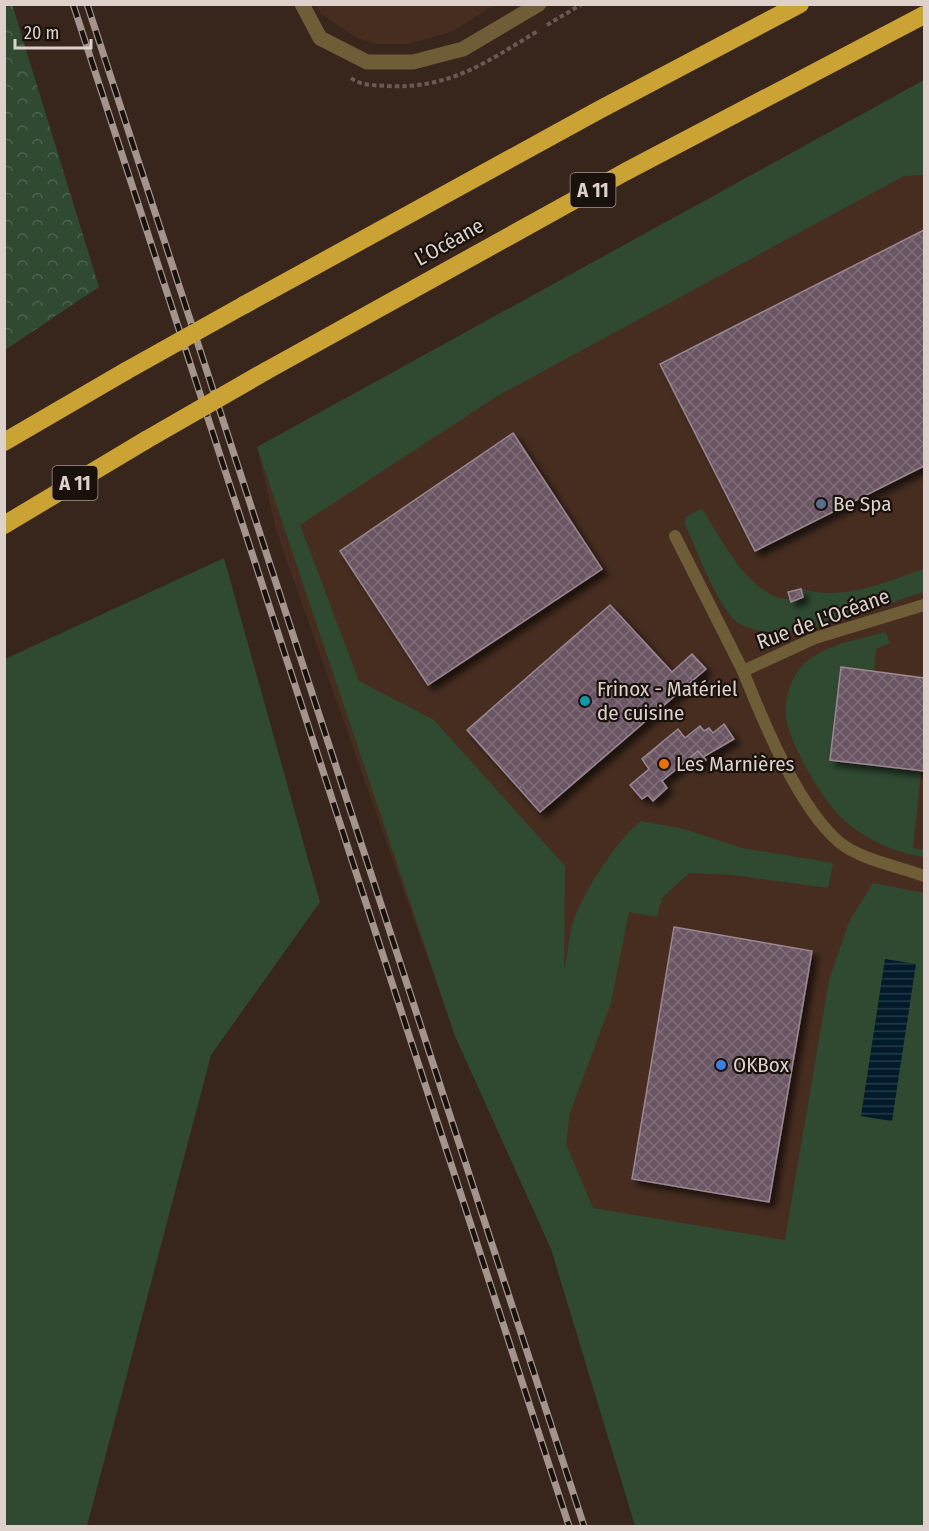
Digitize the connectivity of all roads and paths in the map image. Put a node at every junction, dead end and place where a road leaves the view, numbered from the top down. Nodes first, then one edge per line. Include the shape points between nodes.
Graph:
1 (302, 4) edge
2 (538, 4) edge
3 (800, 4) edge
4 (924, 15) edge
5 (4, 442) edge
6 (4, 525) edge
7 (675, 536) dead end
8 (924, 605) edge
9 (743, 671) junction
10 (924, 876) edge

1 - 2 street via 320,38 367,63 413,62 463,49
3 - 5 highway, bridge via 244,305
4 - 6 highway, L’Océane / A 11, bridge via 615,178 266,371
7 - 9 lane, Rue de L'Océane
8 - 9 lane, Rue de L'Océane via 815,638
9 - 10 lane via 783,763 816,815 840,842

